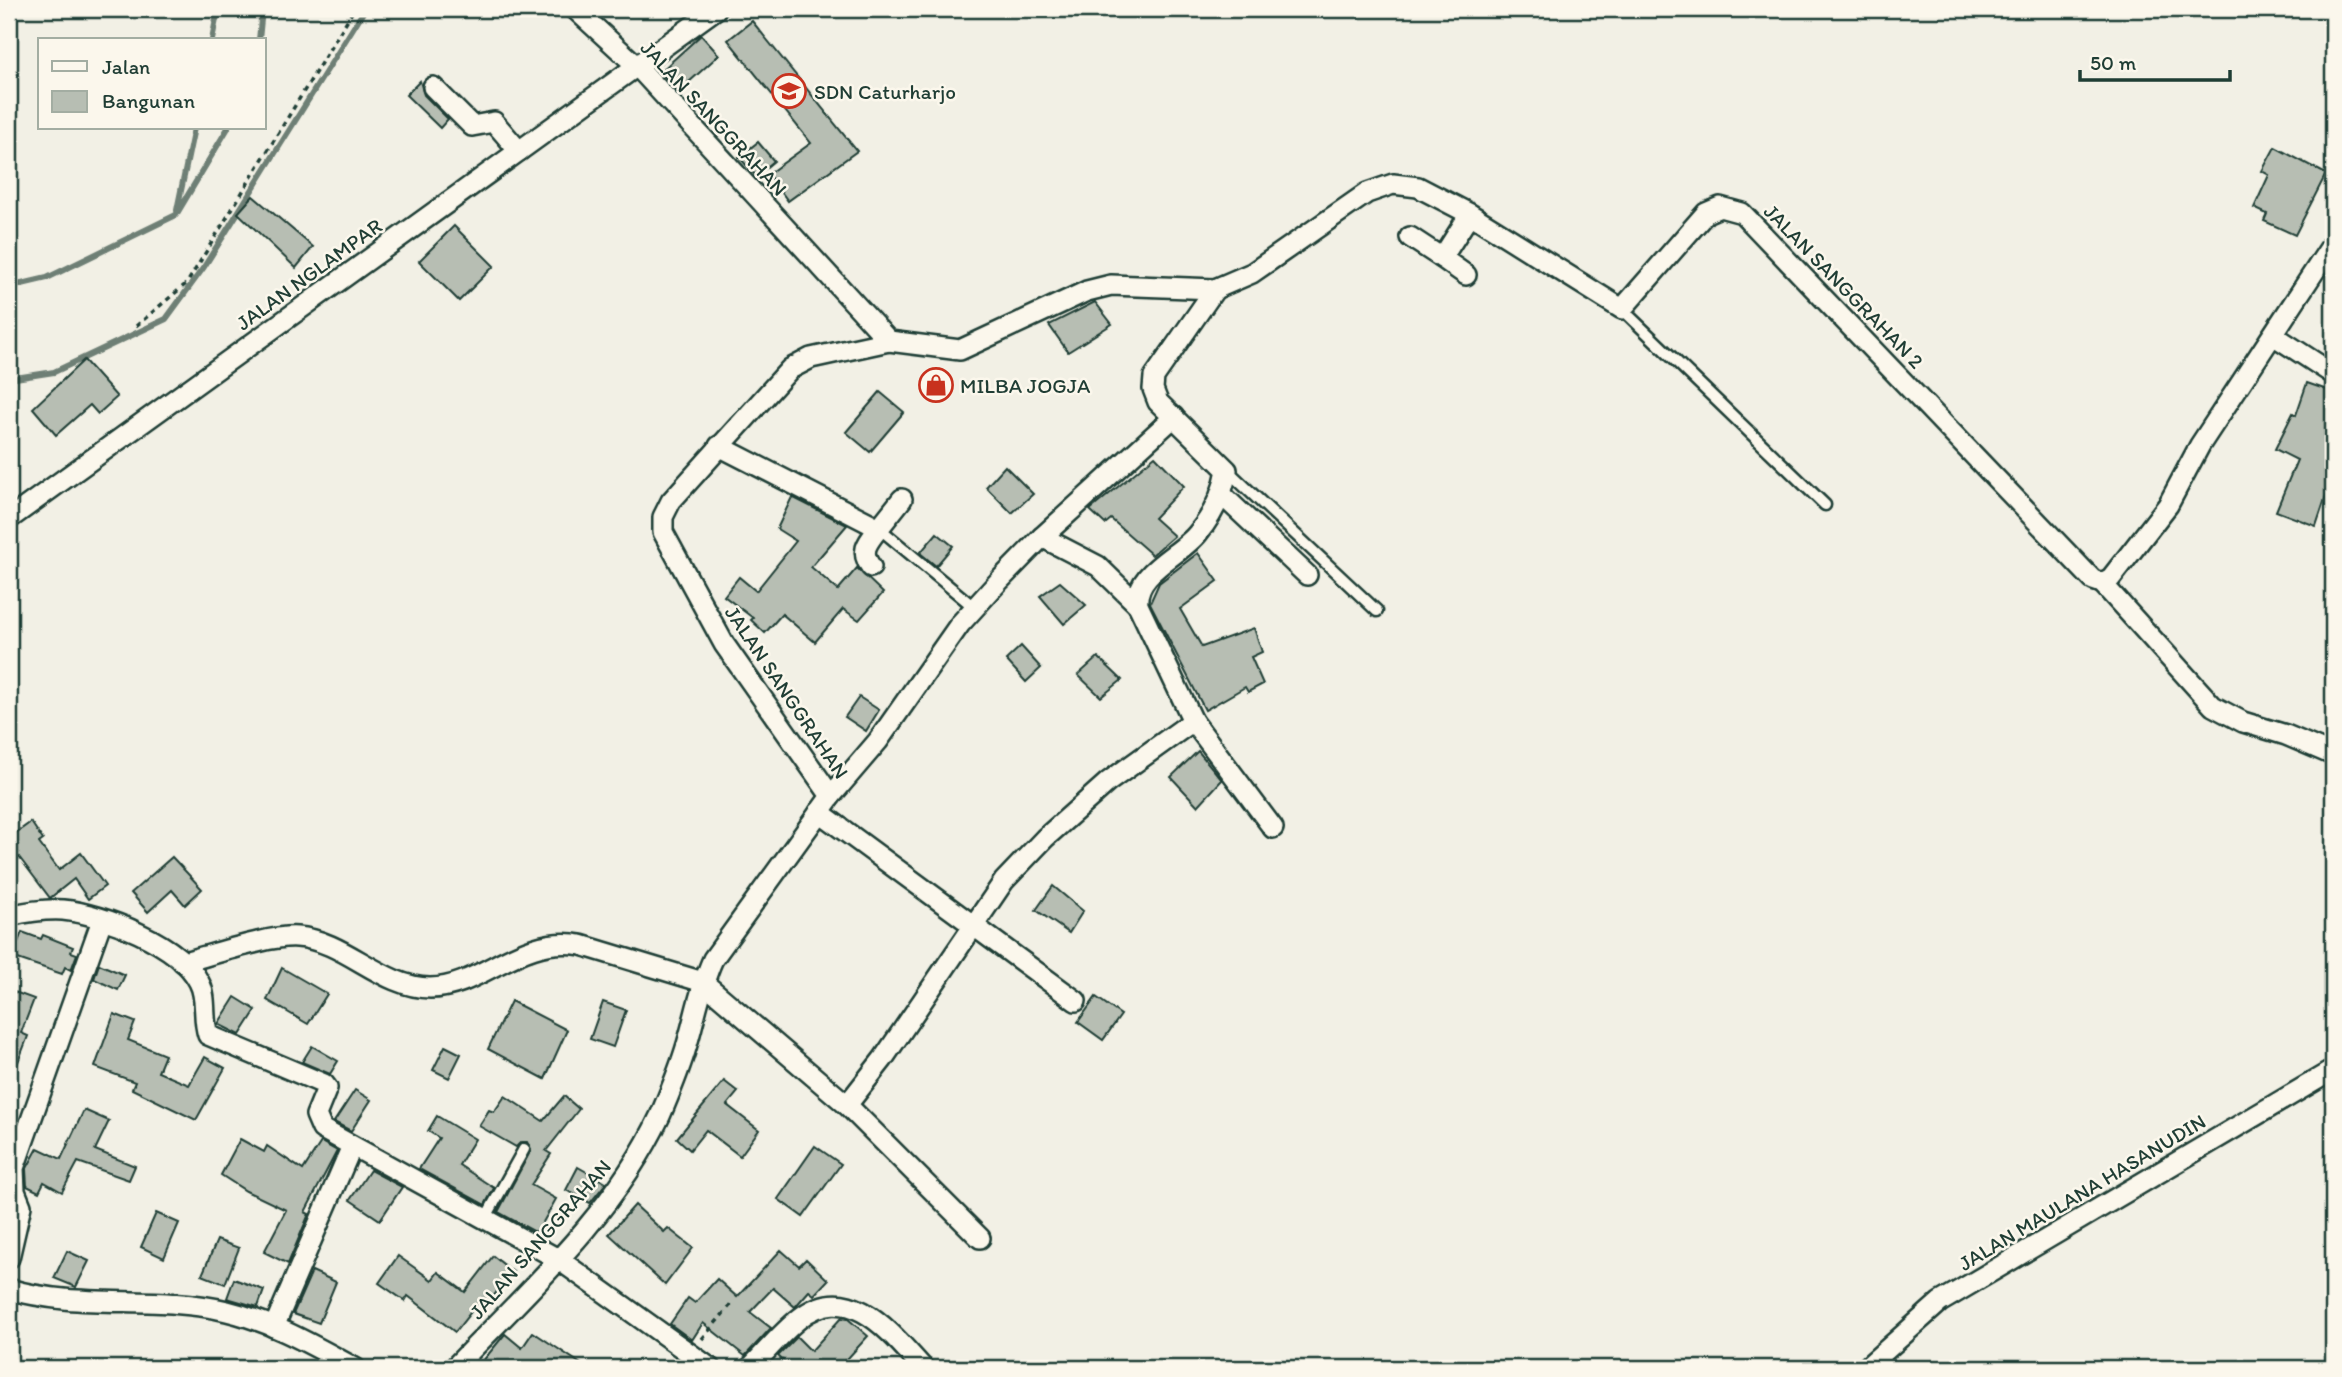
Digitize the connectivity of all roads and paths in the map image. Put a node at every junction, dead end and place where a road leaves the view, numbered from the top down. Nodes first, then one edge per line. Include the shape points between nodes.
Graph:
1 (354, 9) edge
2 (575, 9) edge
3 (716, 9) edge
4 (637, 66) junction
5 (433, 87) dead end
6 (519, 151) junction
7 (1470, 214) junction
8 (1410, 237) dead end
9 (2333, 243) edge
10 (1442, 258) junction
11 (1466, 275) dead end
12 (1215, 289) junction
13 (1622, 310) junction
14 (136, 326) dead end
15 (2273, 335) junction
16 (889, 341) junction
17 (2333, 374) edge
18 (1174, 417) junction
19 (719, 446) junction
20 (1227, 470) junction
21 (1221, 494) junction
22 (902, 499) dead end
23 (1825, 505) dead end
24 (9, 519) edge
25 (878, 528) junction
26 (1042, 537) junction
27 (871, 567) dead end
28 (1307, 575) dead end
29 (2102, 583) junction
30 (1138, 605) junction
31 (975, 608) junction
32 (1377, 611) dead end
33 (1194, 721) junction
34 (2333, 755) edge
35 (825, 804) junction
36 (1273, 828) dead end
37 (9, 916) edge
38 (102, 920) junction
39 (974, 927) junction
40 (183, 962) junction
41 (702, 982) junction
42 (1076, 1001) dead end
43 (2333, 1070) edge
44 (847, 1105) junction
45 (352, 1146) junction
46 (524, 1149) dead end
47 (485, 1219) junction
48 (980, 1238) dead end
49 (9, 1258) edge
50 (558, 1259) junction
51 (9, 1289) edge
52 (734, 1301) dead end
53 (274, 1327) junction
54 (689, 1354) junction
55 (355, 1368) edge
56 (454, 1368) edge
57 (710, 1368) edge
58 (750, 1368) edge
59 (923, 1368) edge
60 (1866, 1368) edge

1 - 14 path via 187,283
2 - 4 street, JALAN SANGGRAHAN
3 - 4 street, JALAN NGLAMPAR
4 - 6 street, JALAN NGLAMPAR
4 - 16 street, JALAN SANGGRAHAN
5 - 6 street via 472,125 494,122
6 - 24 street, JALAN NGLAMPAR
7 - 10 street
7 - 12 street via 1418,187 1393,184 1367,193 1252,273
7 - 13 street
8 - 10 street
9 - 15 street
10 - 11 street
12 - 16 street via 1111,285 1087,291 960,350
12 - 18 street via 1154,377 1158,402
13 - 23 lane
13 - 29 street, JALAN SANGGRAHAN 2 via 1706,212 1720,207 1742,213 2093,580
15 - 17 street
15 - 29 street via 2200,445 2168,505 2111,578
16 - 19 street, JALAN SANGGRAHAN via 811,358 790,369
18 - 20 street
18 - 26 street
19 - 25 street
19 - 35 street, JALAN SANGGRAHAN via 671,501 663,517 663,532 724,644
20 - 21 street
20 - 32 lane
21 - 28 street
21 - 30 street via 1198,534 1139,587
22 - 25 street
25 - 27 street via 864,551
25 - 31 lane
26 - 30 street via 1098,566
26 - 31 street
29 - 34 street, JALAN SANGGRAHAN 2 via 2213,706
30 - 33 street
31 - 35 street via 878,741
33 - 36 street
33 - 39 street via 1108,782 1045,838 1004,881
35 - 39 street
35 - 41 street, JALAN SANGGRAHAN via 713,959
37 - 38 street via 61,910
38 - 40 street via 155,940
38 - 49 street via 14,1168 21,1206
39 - 42 street
39 - 44 street
40 - 41 street via 299,937 324,943 402,982 433,988 518,953 569,943
40 - 45 street via 199,981 208,1035 318,1078 327,1088 317,1122
41 - 44 street
41 - 50 street, JALAN SANGGRAHAN via 685,1051 660,1116 626,1178
43 - 60 street, JALAN MAULANA HASANUDIN via 1940,1302
44 - 48 street
45 - 47 street
45 - 53 street
46 - 47 lane
47 - 50 street
50 - 54 street
50 - 56 street, JALAN SANGGRAHAN
51 - 53 street via 60,1300 228,1311
52 - 54 path
53 - 55 street
54 - 57 street
58 - 59 street via 799,1318 826,1302 846,1303 861,1311

